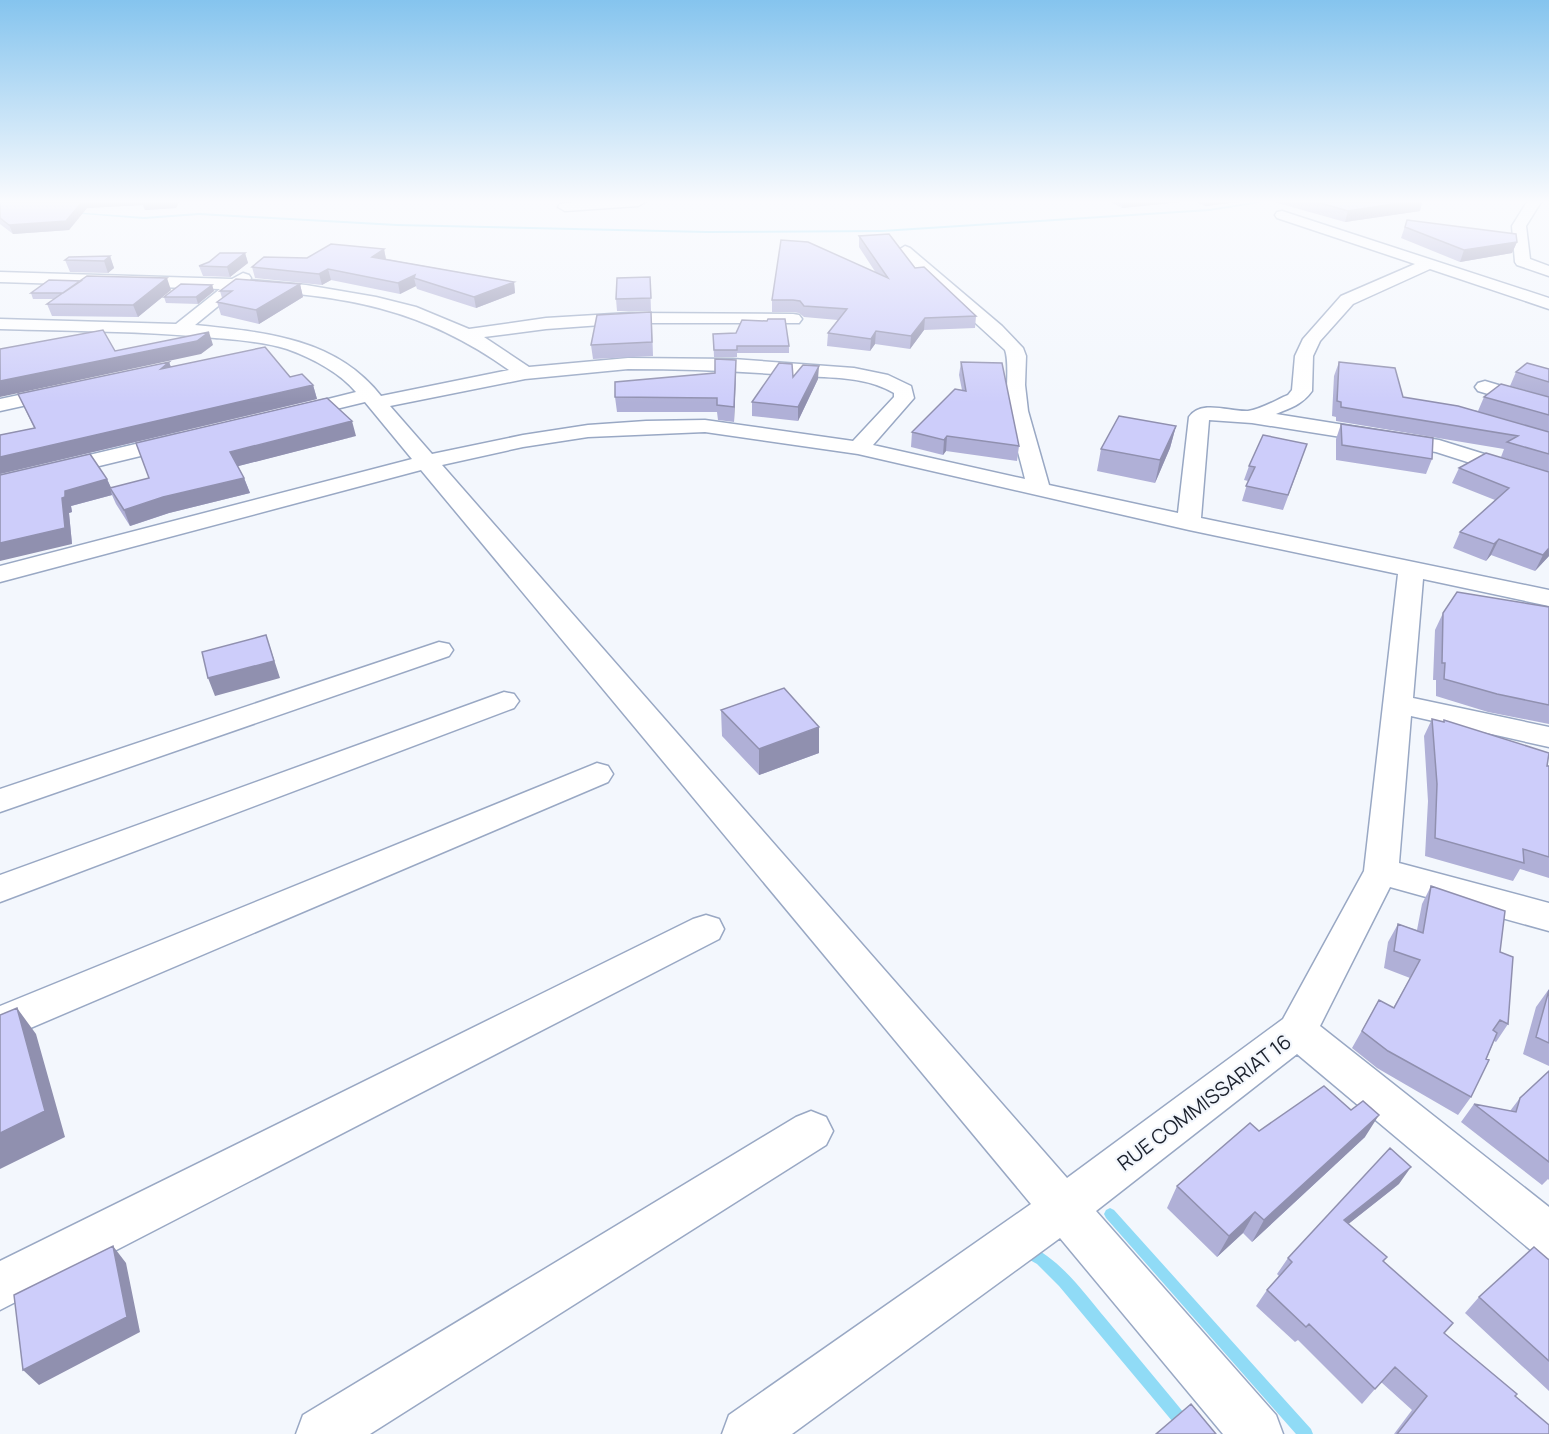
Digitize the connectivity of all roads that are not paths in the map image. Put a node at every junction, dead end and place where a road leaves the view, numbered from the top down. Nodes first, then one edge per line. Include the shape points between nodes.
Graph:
1 (254, 269) edge
2 (926, 269) edge
3 (1418, 269) edge
4 (1444, 269) edge
5 (1486, 269) edge
6 (1460, 274) junction
7 (0, 277) edge
8 (236, 284) junction
9 (1549, 304) edge
10 (793, 319) dead end
11 (0, 324) edge
12 (118, 328) junction
13 (180, 329) junction
14 (465, 335) junction
15 (50, 342) edge
16 (290, 344) junction
17 (238, 356) edge
18 (525, 373) junction
19 (1485, 387) dead end
20 (74, 389) edge
21 (374, 399) junction
22 (0, 405) edge
23 (1549, 406) edge
24 (280, 416) edge
25 (1252, 417) junction
26 (202, 434) edge
27 (858, 448) junction
28 (428, 462) junction
29 (1549, 481) edge
30 (0, 483) edge
31 (1039, 488) junction
32 (1189, 523) junction
33 (1411, 570) junction
34 (0, 574) edge
35 (1549, 598) edge
36 (439, 650) dead end
37 (504, 701) dead end
38 (1398, 704) junction
39 (1549, 737) edge
40 (597, 774) dead end
41 (0, 801) edge
42 (1381, 871) junction
43 (0, 889) edge
44 (1549, 917) edge
45 (706, 929) dead end
46 (0, 1024) edge
47 (1297, 1031) junction
48 (811, 1131) dead end
49 (1064, 1208) junction
50 (1549, 1236) edge
51 (0, 1286) edge
52 (322, 1434) edge
53 (748, 1434) edge
54 (1257, 1434) edge

1 - 8 street
2 - 31 street via 1014,348 1018,411
3 - 25 street via 1347,300 1312,339 1304,356 1302,391 1295,399
4 - 6 street
5 - 6 street
6 - 9 street
7 - 8 street
8 - 13 street
8 - 14 street via 371,301 443,323
10 - 14 street via 733,316 590,320 529,324
11 - 12 street
12 - 13 street
12 - 15 street
13 - 16 street
14 - 18 street via 493,349
16 - 17 street
16 - 21 street via 353,376
18 - 21 street
18 - 27 street via 620,364 736,364 844,373 884,381 904,390 904,398
19 - 23 street
20 - 22 street
21 - 24 street
21 - 28 street
25 - 29 street via 1439,446
25 - 32 street via 1214,413 1199,417
26 - 30 street
27 - 28 street via 705,426 646,427 523,441
27 - 31 street
28 - 34 street
28 - 49 street
31 - 32 street
32 - 33 street
33 - 35 street
33 - 38 street, RUE COMMISSARIAT 16
36 - 41 street
37 - 43 street
38 - 39 street
38 - 42 street, RUE COMMISSARIAT 16
40 - 46 street
42 - 44 street
42 - 47 street, RUE COMMISSARIAT 16
45 - 51 street
47 - 49 street, RUE COMMISSARIAT 16
47 - 50 street
48 - 52 street
49 - 53 street, RUE COMMISSARIAT 16
49 - 54 street

